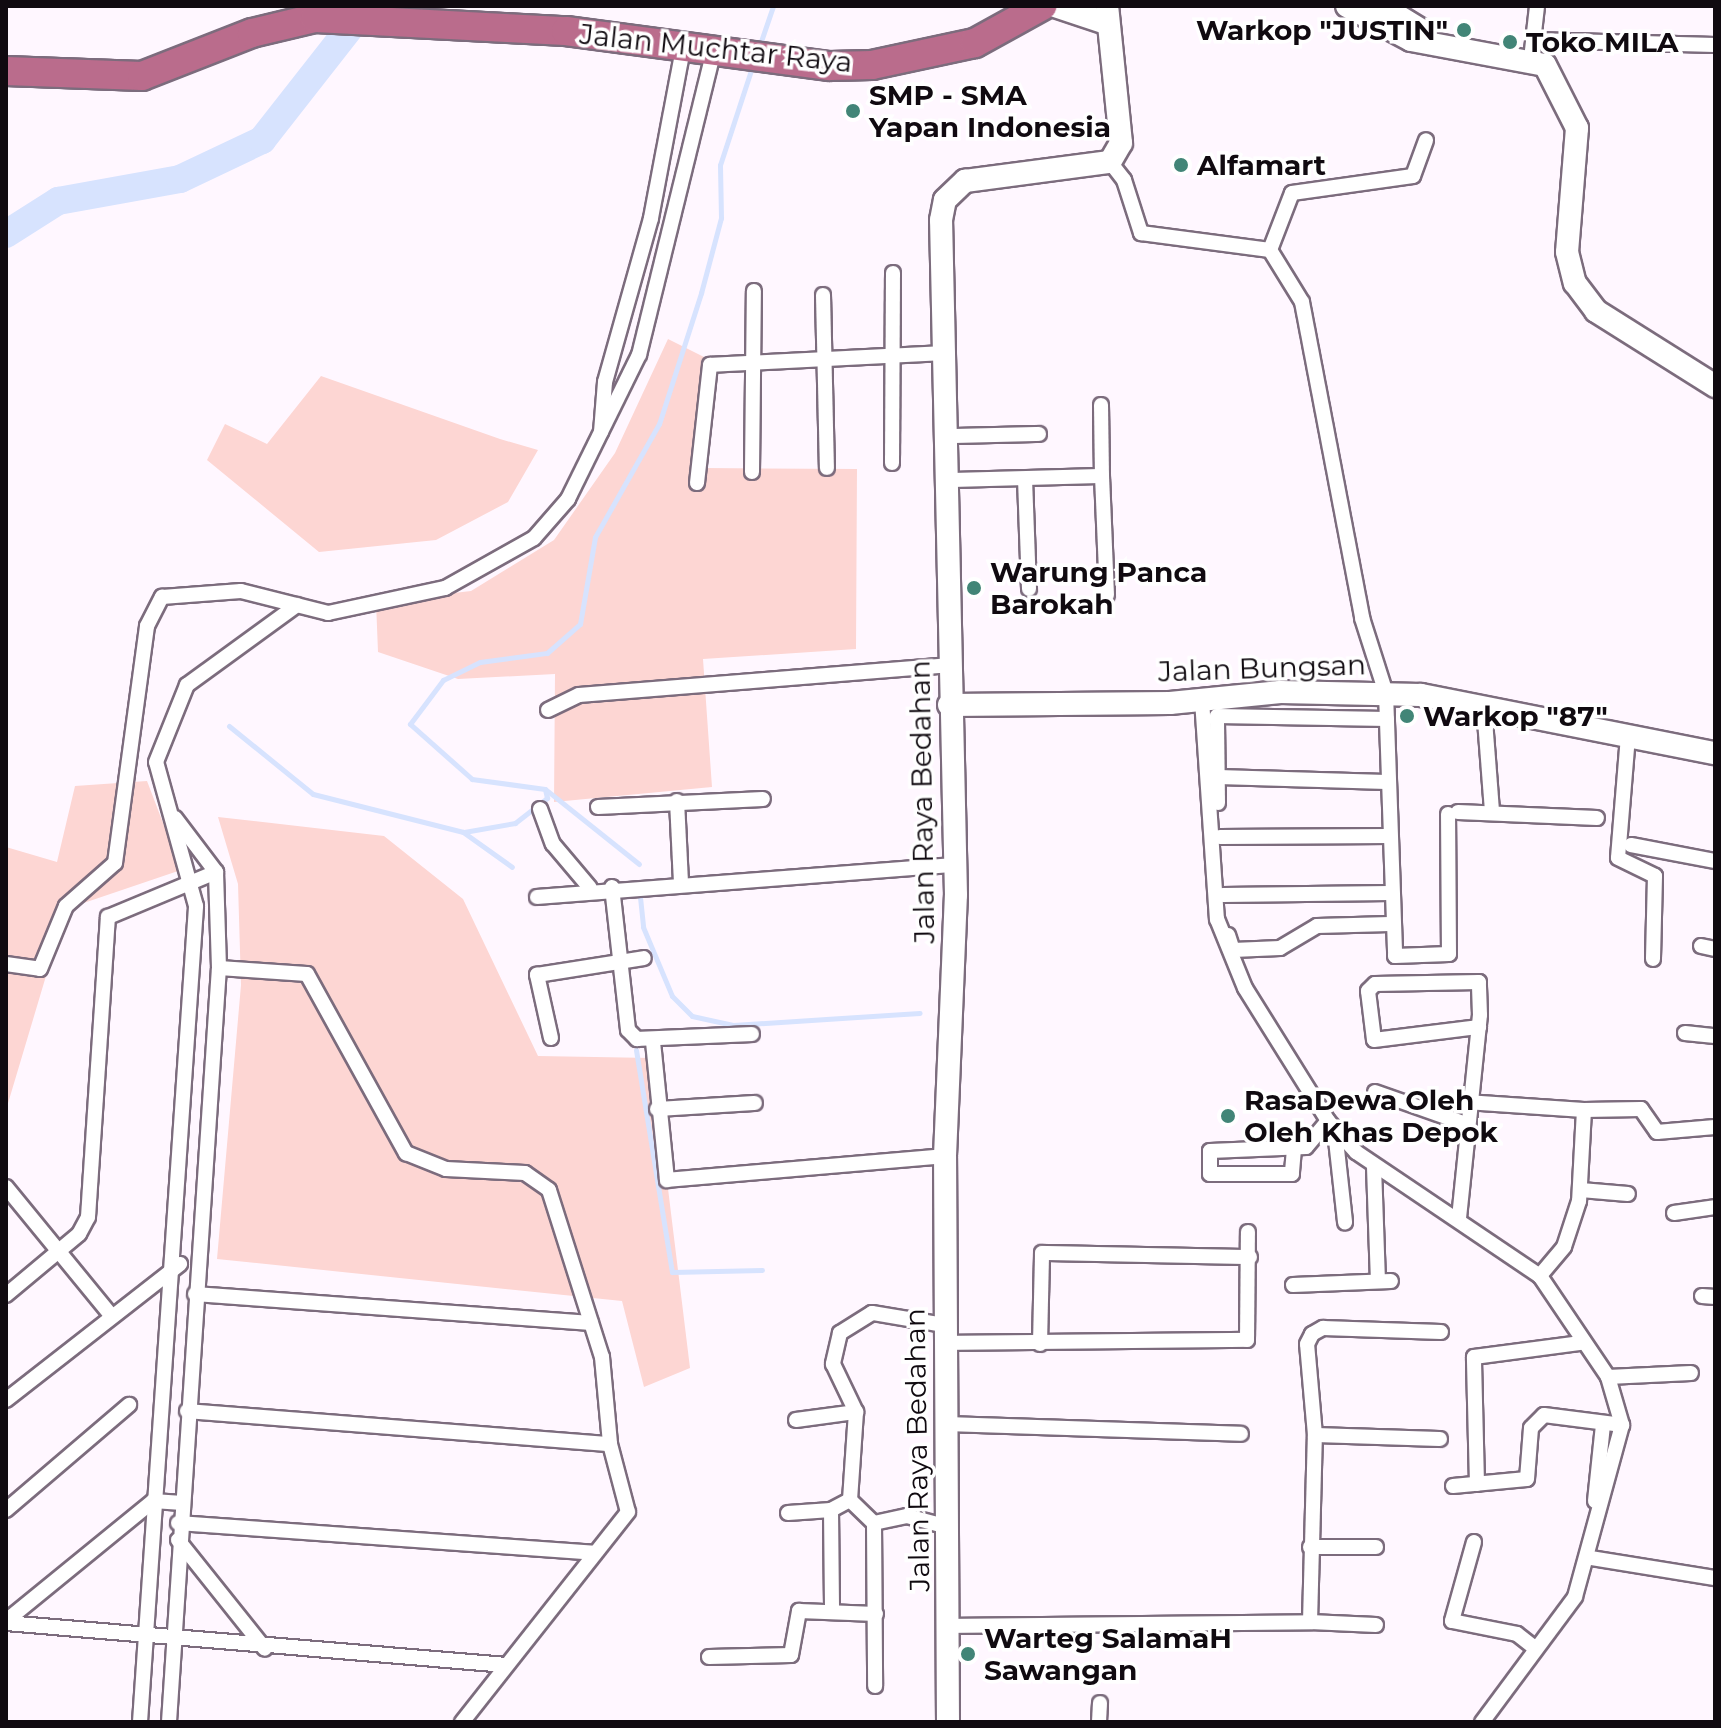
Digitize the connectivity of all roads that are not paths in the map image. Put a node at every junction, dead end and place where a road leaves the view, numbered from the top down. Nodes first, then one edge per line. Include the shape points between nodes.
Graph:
1 (1042, 6) edge
2 (1055, 6) edge
3 (1347, 6) edge
4 (1382, 6) edge
5 (1537, 6) edge
6 (1106, 14) edge
7 (370, 17) edge
8 (1400, 27) junction
9 (684, 44) junction
10 (1715, 45) edge
11 (723, 49) junction
12 (1532, 49) junction
13 (6, 71) edge
14 (1426, 140) dead end
15 (1110, 162) junction
16 (1270, 250) junction
17 (893, 273) dead end
18 (754, 291) dead end
19 (823, 295) dead end
20 (948, 353) junction
21 (893, 356) junction
22 (822, 362) junction
23 (753, 363) junction
24 (1715, 386) edge
25 (1101, 405) dead end
26 (601, 433) junction
27 (1039, 434) dead end
28 (951, 436) junction
29 (892, 463) dead end
30 (827, 468) dead end
31 (752, 472) dead end
32 (1102, 476) junction
33 (1025, 479) junction
34 (950, 480) junction
35 (697, 483) dead end
36 (1029, 589) dead end
37 (1107, 595) dead end
38 (297, 605) junction
39 (948, 665) junction
40 (1386, 693) junction
41 (1202, 700) junction
42 (949, 705) junction
43 (1484, 707) junction
44 (548, 710) dead end
45 (140, 718) junction
46 (1387, 719) junction
47 (1628, 736) junction
48 (1715, 753) edge
49 (156, 762) junction
50 (1217, 777) junction
51 (1388, 782) junction
52 (763, 799) dead end
53 (677, 801) junction
54 (598, 807) dead end
55 (540, 809) dead end
56 (169, 812) junction
57 (1492, 812) junction
58 (1597, 818) dead end
59 (1389, 836) junction
60 (1220, 837) junction
61 (1631, 845) dead end
62 (1715, 861) edge
63 (954, 865) junction
64 (216, 872) junction
65 (194, 880) junction
66 (681, 882) junction
67 (612, 887) junction
68 (590, 888) junction
69 (1390, 893) junction
70 (1223, 895) junction
71 (537, 897) dead end
72 (1390, 924) junction
73 (644, 958) dead end
74 (618, 959) junction
75 (1653, 959) dead end
76 (6, 964) edge
77 (219, 968) junction
78 (1479, 1027) junction
79 (1685, 1033) dead end
80 (752, 1034) dead end
81 (1715, 1036) edge
82 (551, 1038) dead end
83 (653, 1042) junction
84 (1375, 1092) dead end
85 (1466, 1102) junction
86 (755, 1103) dead end
87 (657, 1109) junction
88 (1584, 1110) junction
89 (1466, 1124) junction
90 (1331, 1126) junction
91 (1715, 1127) edge
92 (1294, 1149) junction
93 (945, 1156) junction
94 (1374, 1167) junction
95 (6, 1187) edge
96 (1581, 1190) junction
97 (1628, 1194) dead end
98 (1715, 1207) edge
99 (1674, 1213) dead end
100 (1459, 1218) junction
101 (1345, 1222) dead end
102 (1248, 1232) dead end
103 (61, 1251) junction
104 (1250, 1257) junction
105 (175, 1264) junction
106 (196, 1264) junction
107 (1540, 1276) junction
108 (1293, 1285) dead end
109 (195, 1294) junction
110 (6, 1295) edge
111 (110, 1314) junction
112 (591, 1323) junction
113 (1441, 1332) dead end
114 (944, 1334) junction
115 (1581, 1343) junction
116 (1040, 1344) junction
117 (1691, 1373) dead end
118 (1608, 1377) junction
119 (6, 1400) edge
120 (129, 1405) dead end
121 (187, 1411) junction
122 (856, 1412) junction
123 (796, 1420) dead end
124 (946, 1424) junction
125 (1603, 1425) junction
126 (1622, 1425) junction
127 (1241, 1434) dead end
128 (1315, 1435) junction
129 (1440, 1439) dead end
130 (610, 1444) junction
131 (1477, 1484) junction
132 (1453, 1486) dead end
133 (850, 1500) junction
134 (153, 1501) junction
135 (1595, 1501) dead end
136 (179, 1503) junction
137 (6, 1510) edge
138 (831, 1510) junction
139 (788, 1513) dead end
140 (178, 1523) junction
141 (874, 1523) junction
142 (948, 1527) junction
143 (178, 1540) junction
144 (1474, 1542) dead end
145 (1310, 1547) junction
146 (1376, 1547) dead end
147 (594, 1553) junction
148 (1591, 1558) junction
149 (1715, 1578) edge
150 (832, 1611) junction
151 (876, 1614) junction
152 (6, 1622) edge
153 (1310, 1622) junction
154 (1376, 1625) dead end
155 (949, 1626) junction
156 (150, 1635) junction
157 (173, 1637) junction
158 (1535, 1648) junction
159 (265, 1649) junction
160 (709, 1657) dead end
161 (504, 1665) junction
162 (875, 1686) dead end
163 (1100, 1703) dead end
164 (140, 1722) edge
165 (169, 1722) edge
166 (462, 1722) edge
167 (948, 1722) edge
168 (1099, 1722) edge
169 (1482, 1722) edge

1 - 11 highway, Jalan Muchtar Raya via 975,43 919,58 830,66
2 - 6 street
3 - 8 street
4 - 8 street
5 - 12 street
6 - 15 street via 1121,143
7 - 9 highway, Jalan Muchtar Raya
7 - 13 highway, Jalan Muchtar Raya via 285,22 142,76
8 - 12 street via 1454,47
9 - 11 highway, Jalan Muchtar Raya
9 - 26 street via 651,218 605,382
10 - 12 street
11 - 26 street via 639,355
12 - 24 street via 1556,76 1577,128 1567,252 1575,283 1596,311
14 - 16 street via 1413,176 1292,193
15 - 16 street via 1124,180 1141,233
15 - 20 street, Jalan Raya Bedahan via 989,176 952,190 941,220
16 - 40 street via 1302,302 1362,618
17 - 21 street
18 - 23 street
19 - 22 street
20 - 21 street
20 - 28 street, Jalan Raya Bedahan
21 - 22 street
21 - 29 street
22 - 23 street
22 - 30 street
23 - 31 street
23 - 35 street via 707,369
25 - 32 street
26 - 38 street via 568,499 534,538 480,573 328,613
27 - 28 street
28 - 34 street, Jalan Raya Bedahan
32 - 33 street
32 - 37 street
33 - 34 street
33 - 36 street
34 - 39 street, Jalan Raya Bedahan
38 - 45 street via 241,591 162,597 147,626
38 - 49 street via 187,685
39 - 42 street, Jalan Raya Bedahan
39 - 44 street via 566,696
40 - 41 street, Jalan Bungsan
40 - 43 street, Jalan Bungsan
40 - 46 street
41 - 42 street, Jalan Bungsan
41 - 90 street via 1221,943
42 - 63 street, Jalan Raya Bedahan
43 - 47 street, Jalan Bungsan
43 - 57 street
45 - 49 street
45 - 76 street via 115,863 66,906 40,969
46 - 50 street via 1217,716
46 - 51 street
47 - 48 street, Jalan Bungsan
47 - 75 street via 1618,858 1655,876
49 - 56 street
50 - 51 street
50 - 60 street
51 - 59 street
52 - 53 street
53 - 54 street
53 - 66 street
55 - 68 street via 553,844
56 - 64 street
56 - 65 street
57 - 58 street
57 - 72 street via 1453,813 1449,954 1395,956
59 - 60 street
59 - 69 street
60 - 70 street
61 - 62 street
63 - 66 street
63 - 93 street, Jalan Raya Bedahan
64 - 65 street
64 - 77 street
65 - 103 street via 108,917 88,1217
65 - 105 street
66 - 67 street
67 - 68 street
67 - 74 street
68 - 71 street
69 - 70 street
69 - 72 street
70 - 72 street via 1233,950 1280,948 1317,926
73 - 74 street
74 - 82 street via 537,975
74 - 83 street via 628,1030
77 - 106 street
77 - 112 street via 307,974 406,1153 446,1169 525,1173 549,1190
78 - 78 street via 1479,982 1375,984 1368,991 1374,1040
78 - 85 street
79 - 81 street
80 - 83 street
83 - 87 street
84 - 89 street
85 - 88 street
85 - 89 street
86 - 87 street
87 - 93 street via 667,1180
88 - 91 street via 1641,1109 1657,1132
88 - 96 street
89 - 100 street
90 - 92 street via 1318,1139
90 - 94 street
90 - 101 street
92 - 92 street via 1211,1150 1210,1174 1292,1174
93 - 114 street, Jalan Raya Bedahan
94 - 100 street
94 - 108 street via 1384,1281
95 - 103 street
96 - 97 street
96 - 107 street via 1564,1247
98 - 99 street
100 - 107 street
102 - 104 street
103 - 110 street
103 - 111 street
104 - 116 street via 1247,1340
104 - 116 street via 1042,1253
105 - 106 street
105 - 111 street
105 - 134 street
106 - 109 street
107 - 115 street
109 - 112 street
109 - 121 street
111 - 119 street
112 - 130 street
113 - 128 street via 1323,1328 1312,1334
114 - 116 street
114 - 122 street via 879,1312 840,1333 833,1364
114 - 124 street, Jalan Raya Bedahan
115 - 118 street
115 - 131 street via 1474,1357
117 - 118 street
118 - 126 street
120 - 137 street
121 - 130 street
121 - 136 street
122 - 123 street
122 - 133 street
124 - 127 street
124 - 142 street, Jalan Raya Bedahan
125 - 126 street
125 - 131 street via 1544,1415 1531,1428 1527,1479
125 - 135 street
126 - 148 street
128 - 129 street
128 - 145 street
130 - 147 street via 628,1512
131 - 132 street
133 - 138 street
133 - 141 street
134 - 136 street
134 - 152 street
134 - 156 street
136 - 140 street
138 - 139 street
138 - 150 street
140 - 143 street
140 - 147 street
141 - 142 street via 907,1516
141 - 151 street
142 - 155 street, Jalan Raya Bedahan
143 - 157 street
143 - 159 street
144 - 158 street via 1452,1621 1517,1634
145 - 146 street
145 - 153 street
147 - 161 street
148 - 149 street
148 - 158 street via 1575,1597
150 - 151 street
150 - 160 street via 797,1612 791,1655
151 - 162 street
152 - 156 street
153 - 154 street
153 - 155 street
155 - 167 street, Jalan Raya Bedahan
156 - 157 street
156 - 164 street
157 - 159 street
157 - 165 street
158 - 169 street
159 - 161 street
161 - 166 street
163 - 168 street

